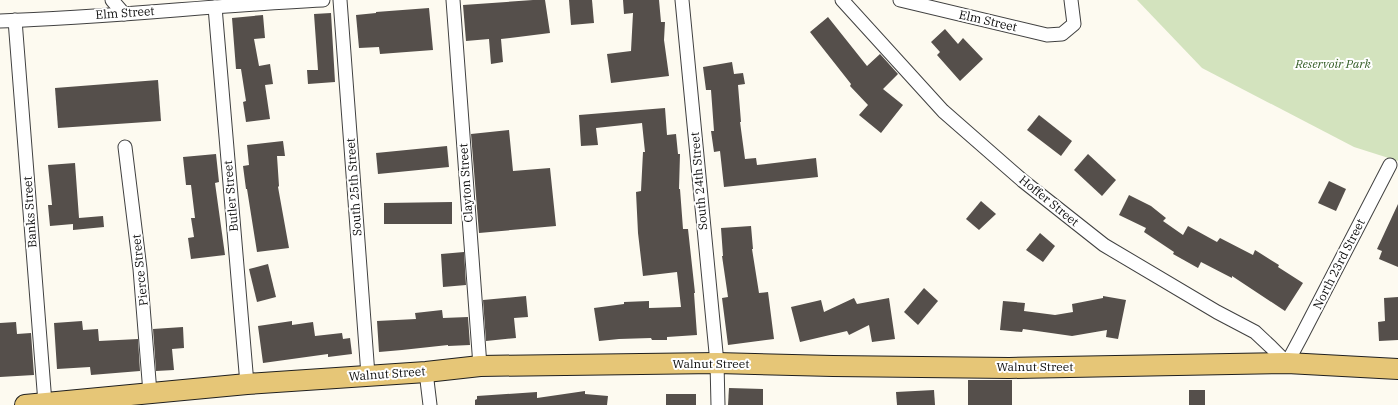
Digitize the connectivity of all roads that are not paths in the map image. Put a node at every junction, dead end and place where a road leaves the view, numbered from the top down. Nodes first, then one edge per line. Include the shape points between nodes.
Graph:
1 (112, 0) edge
2 (302, 0) edge
3 (323, 0) edge
4 (340, 0) edge
5 (453, 0) edge
6 (682, 0) edge
7 (842, 0) edge
8 (900, 0) edge
9 (1070, 0) edge
10 (283, 1) edge
11 (215, 7) junction
12 (124, 14) junction
13 (15, 20) junction
14 (0, 21) edge
15 (125, 147) dead end
16 (1390, 165) dead end
17 (717, 363) junction
18 (1287, 363) junction
19 (480, 366) junction
20 (1398, 369) edge
21 (426, 372) junction
22 (368, 375) junction
23 (247, 384) junction
24 (150, 393) junction
25 (45, 403) junction
26 (25, 405) edge
27 (430, 405) edge
28 (718, 405) edge

1 - 12 street
2 - 3 street, Elm Street
2 - 10 street, Elm Street
4 - 22 street, South 25th Street
5 - 19 street, Clayton Street
6 - 17 street, South 24th Street
7 - 18 street, Hoffer Street via 943,111 1023,181 1104,245 1255,332
8 - 9 street, Elm Street via 1047,35 1062,34 1074,24
10 - 11 street, Elm Street
11 - 12 street, Elm Street
11 - 23 street, Butler Street
12 - 13 street, Elm Street
13 - 14 street, Elm Street
13 - 25 street, Banks Street
15 - 24 street, Pierce Street via 140,269
16 - 18 street, North 23rd Street
17 - 18 main road, Walnut Street via 1009,368
17 - 19 main road, Walnut Street
17 - 28 street, South 24th Street
18 - 20 main road, Walnut Street
19 - 21 main road, Walnut Street
21 - 22 main road, Walnut Street
21 - 27 street
22 - 23 main road, Walnut Street
23 - 24 main road, Walnut Street
24 - 25 main road, Walnut Street
25 - 26 main road, Walnut Street

